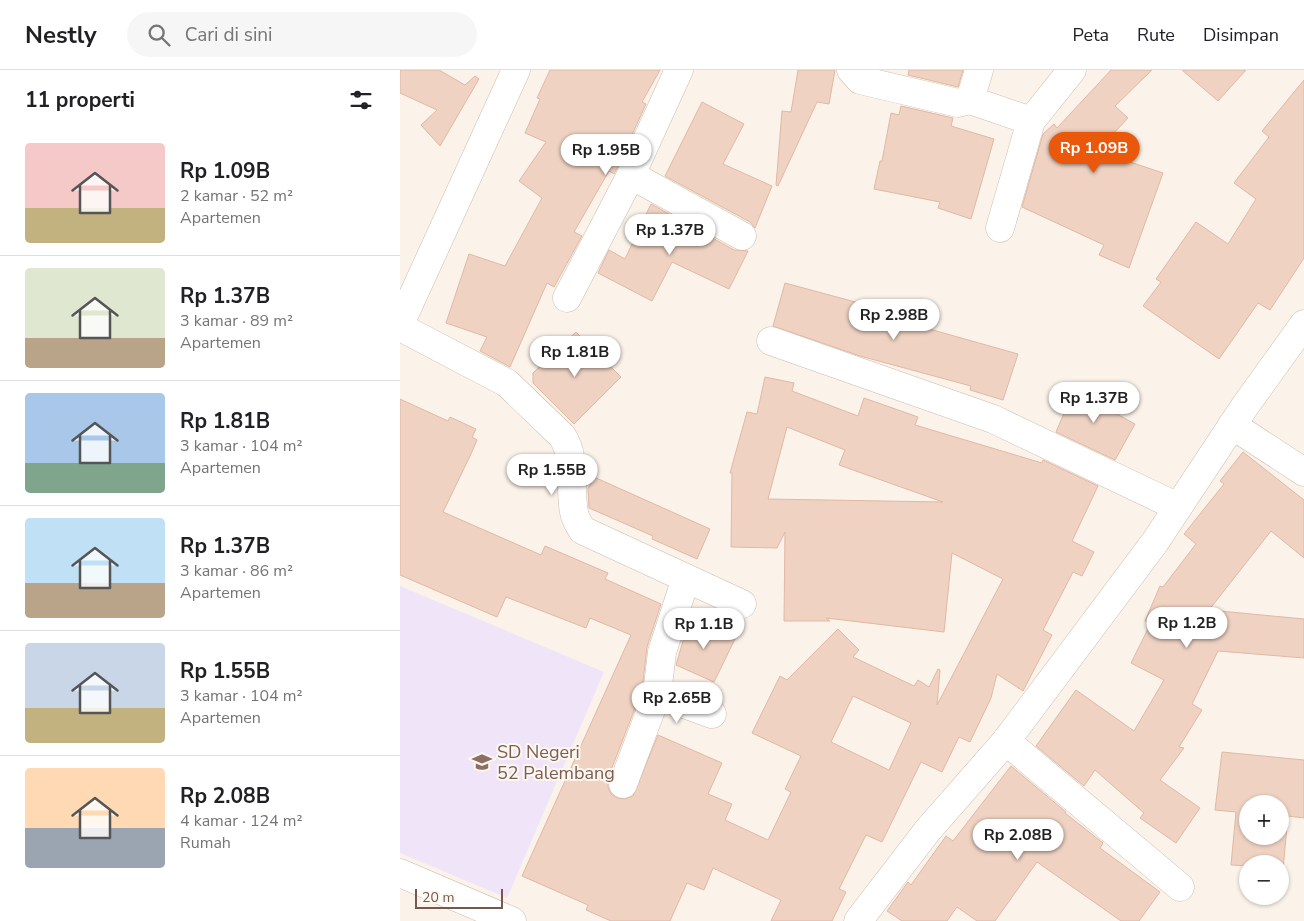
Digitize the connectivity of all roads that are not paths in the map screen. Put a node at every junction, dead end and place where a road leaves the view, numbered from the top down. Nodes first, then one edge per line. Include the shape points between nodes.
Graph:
1 (516, 70) edge
2 (679, 70) edge
3 (851, 70) edge
4 (979, 70) edge
5 (1072, 70) edge
6 (970, 100) junction
7 (1030, 121) junction
8 (631, 175) junction
9 (1000, 228) dead end
10 (742, 236) dead end
11 (567, 298) dead end
12 (1304, 324) edge
13 (400, 326) edge
14 (770, 341) dead end
15 (1232, 425) junction
16 (1304, 472) edge
17 (1178, 507) junction
18 (686, 578) junction
19 (742, 604) dead end
20 (657, 694) junction
21 (712, 714) dead end
22 (1006, 741) junction
23 (623, 784) dead end
24 (400, 873) edge
25 (1180, 886) dead end
26 (512, 921) edge
27 (858, 921) edge

1 - 13 street
2 - 8 street
3 - 6 street via 860,80 958,103
4 - 6 street
5 - 7 street
6 - 7 street
7 - 9 street
8 - 10 street
8 - 11 street
12 - 15 street
13 - 18 street via 507,383 562,436 570,455 574,511 582,530
14 - 17 street via 993,419
15 - 16 street
15 - 17 street
17 - 22 street
18 - 19 street
18 - 20 street via 662,652
20 - 21 street
20 - 23 street
22 - 25 street
22 - 27 street via 928,830
24 - 26 street

